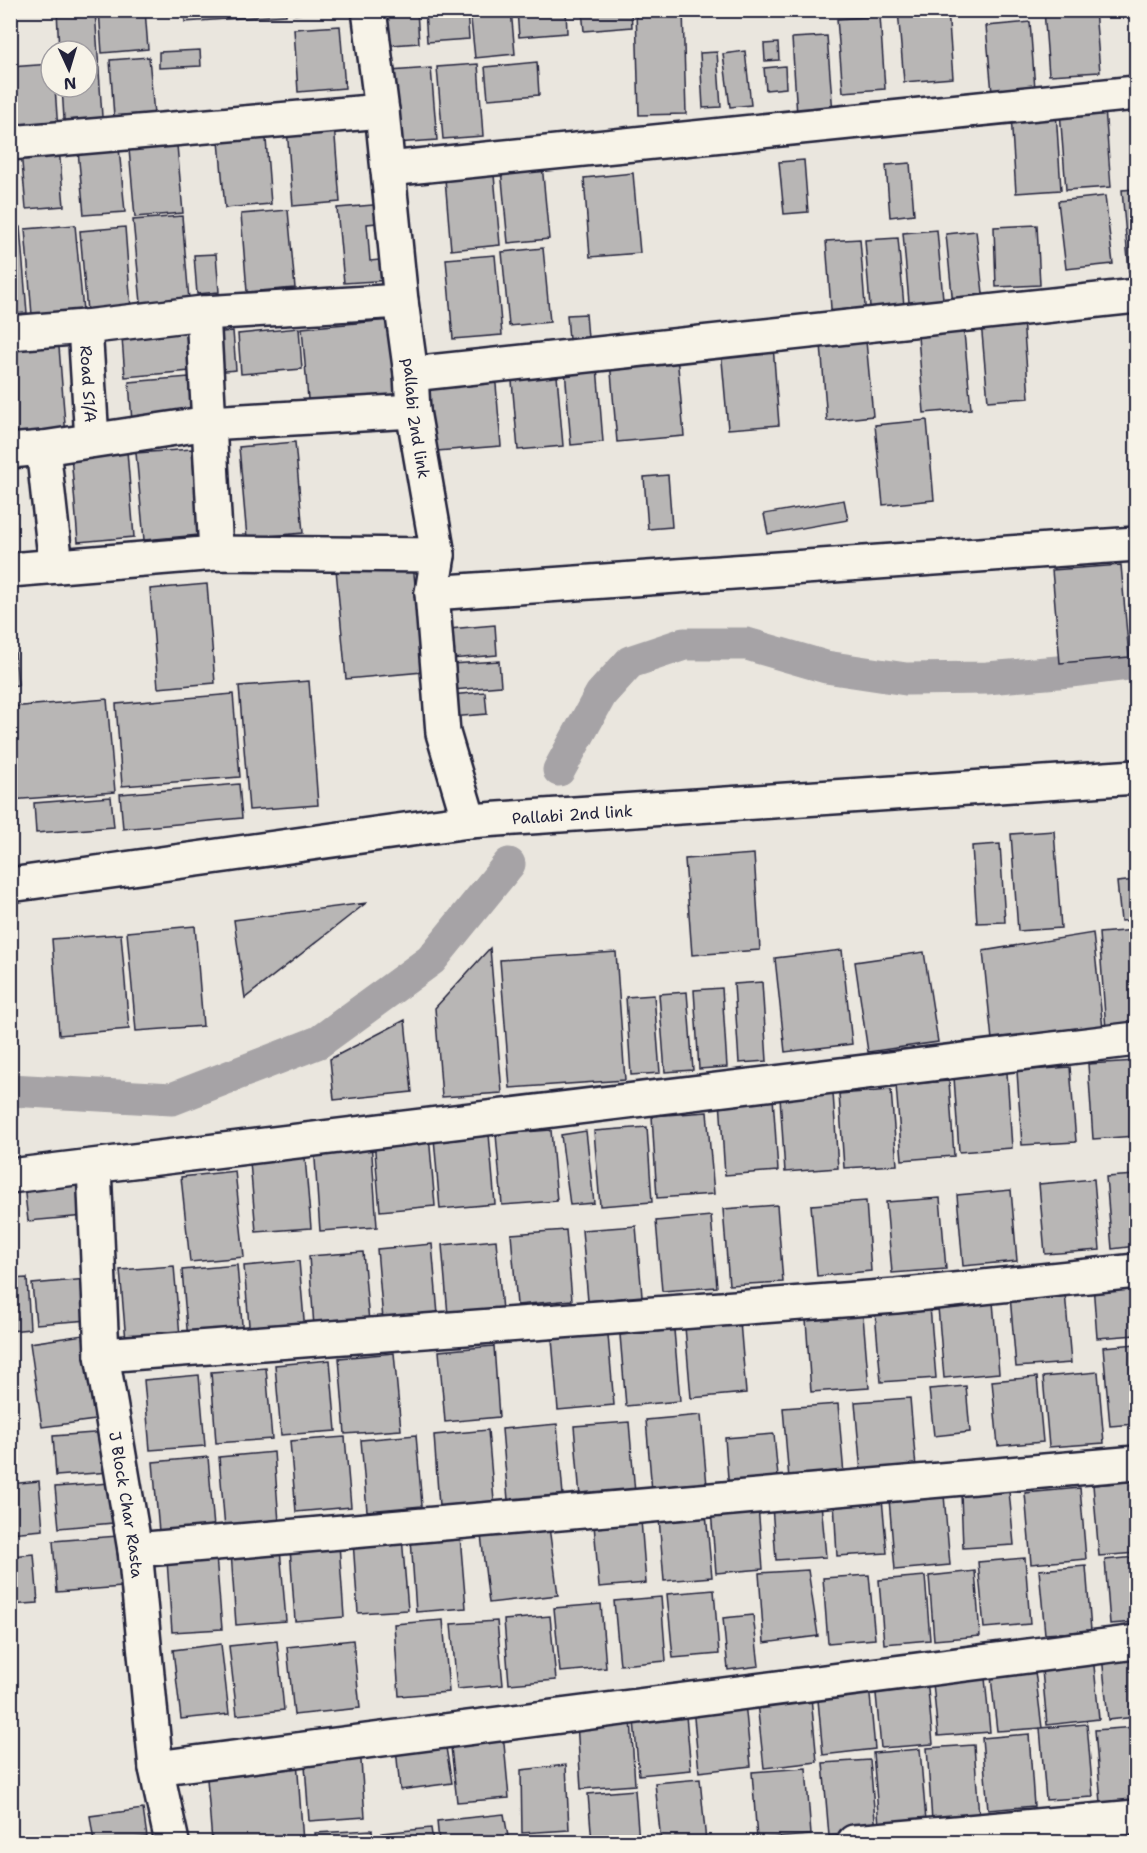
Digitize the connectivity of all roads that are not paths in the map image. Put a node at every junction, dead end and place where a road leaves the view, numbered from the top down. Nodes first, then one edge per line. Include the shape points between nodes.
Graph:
1 (369, 10) edge
2 (1137, 93) edge
3 (382, 111) junction
4 (10, 144) edge
5 (388, 169) junction
6 (1137, 296) edge
7 (401, 301) junction
8 (203, 313) junction
9 (85, 327) junction
10 (10, 333) edge
11 (411, 374) junction
12 (413, 411) junction
13 (209, 423) junction
14 (92, 440) junction
15 (43, 448) junction
16 (10, 451) edge
17 (1137, 544) edge
18 (216, 553) junction
19 (438, 555) junction
20 (56, 566) junction
21 (10, 570) edge
22 (432, 593) junction
23 (1137, 777) edge
24 (468, 821) junction
25 (10, 885) edge
26 (1137, 1039) edge
27 (94, 1167) junction
28 (10, 1176) edge
29 (1137, 1271) edge
30 (102, 1355) junction
31 (1137, 1463) edge
32 (135, 1550) junction
33 (1137, 1642) edge
34 (156, 1768) junction
35 (1137, 1817) edge
36 (172, 1842) edge
37 (854, 1842) edge

1 - 3 street, pallabi 2nd link
2 - 5 street
3 - 4 street
3 - 5 street, pallabi 2nd link
5 - 7 street, pallabi 2nd link
6 - 11 street
7 - 8 street
7 - 11 street, pallabi 2nd link
8 - 9 street
8 - 13 street
9 - 10 street
9 - 14 street, Road S1/A
11 - 12 street, pallabi 2nd link
12 - 13 street
12 - 19 street, pallabi 2nd link
13 - 14 street
13 - 18 street
14 - 15 street
15 - 16 street
15 - 20 street
17 - 22 street
18 - 19 street
18 - 20 street
19 - 22 street, pallabi 2nd link
20 - 21 street
22 - 24 street, pallabi 2nd link via 443,733
23 - 24 street, Pallabi 2nd link
24 - 25 street, Pallabi 2nd link
26 - 27 street
27 - 28 street
27 - 30 street, J Block Char Rasta
29 - 30 street via 896,1296
30 - 32 street, J Block Char Rasta
31 - 32 street
32 - 34 street, J Block Char Rasta
33 - 34 street
34 - 36 street, J Block Char Rasta
35 - 37 street

